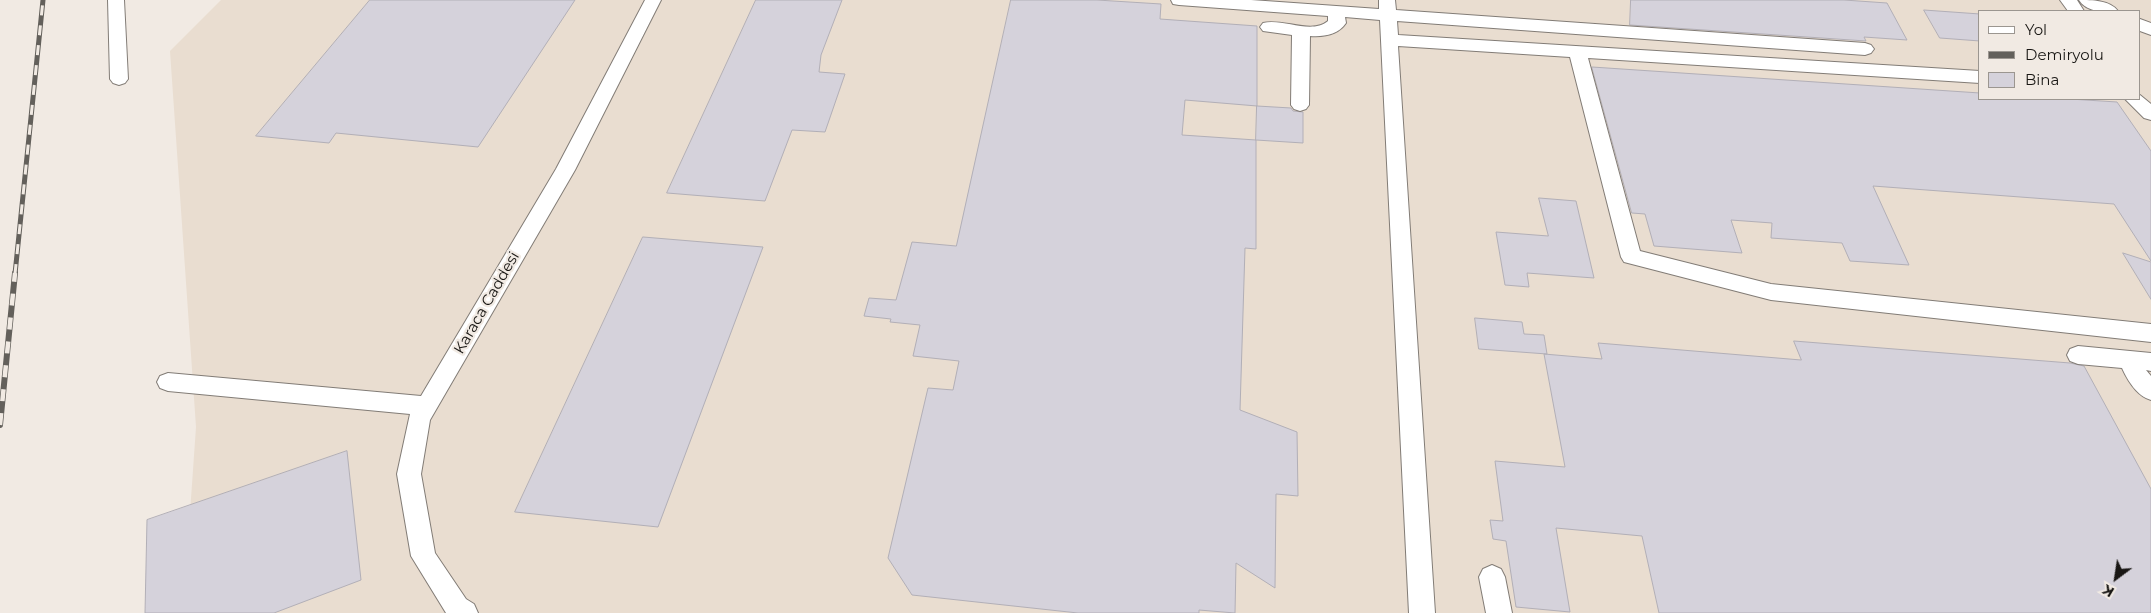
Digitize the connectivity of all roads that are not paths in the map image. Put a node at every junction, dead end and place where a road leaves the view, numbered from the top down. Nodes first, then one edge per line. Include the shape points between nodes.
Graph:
1 (116, 0) edge
2 (653, 0) edge
3 (1179, 0) edge
4 (2087, 0) edge
5 (1387, 7) edge
6 (2108, 10) edge
7 (1336, 11) junction
8 (1268, 27) dead end
9 (1302, 30) junction
10 (1390, 40) junction
11 (1865, 49) dead end
12 (1578, 52) junction
13 (1978, 77) edge
14 (119, 79) dead end
15 (2135, 100) edge
16 (1300, 105) dead end
17 (2151, 114) edge
18 (2151, 333) edge
19 (2078, 355) dead end
20 (2129, 360) junction
21 (2151, 362) edge
22 (168, 382) dead end
23 (2151, 391) edge
24 (427, 406) junction
25 (1492, 577) dead end
26 (466, 613) edge
27 (1422, 613) edge
28 (1499, 613) edge

1 - 14 street
2 - 24 street, Karaca Caddesi via 565,170
3 - 7 street
4 - 6 street
5 - 7 street
5 - 10 street
5 - 11 street
7 - 9 street via 1337,23 1333,28
8 - 9 street
9 - 16 street
10 - 12 street
10 - 27 street
12 - 13 street
12 - 18 street via 1632,257 1771,292
15 - 17 street
19 - 20 street
20 - 21 street
20 - 23 street via 2135,373
22 - 24 street
24 - 26 street, Karaca Caddesi via 419,419 409,474 423,556 457,608
25 - 28 street

